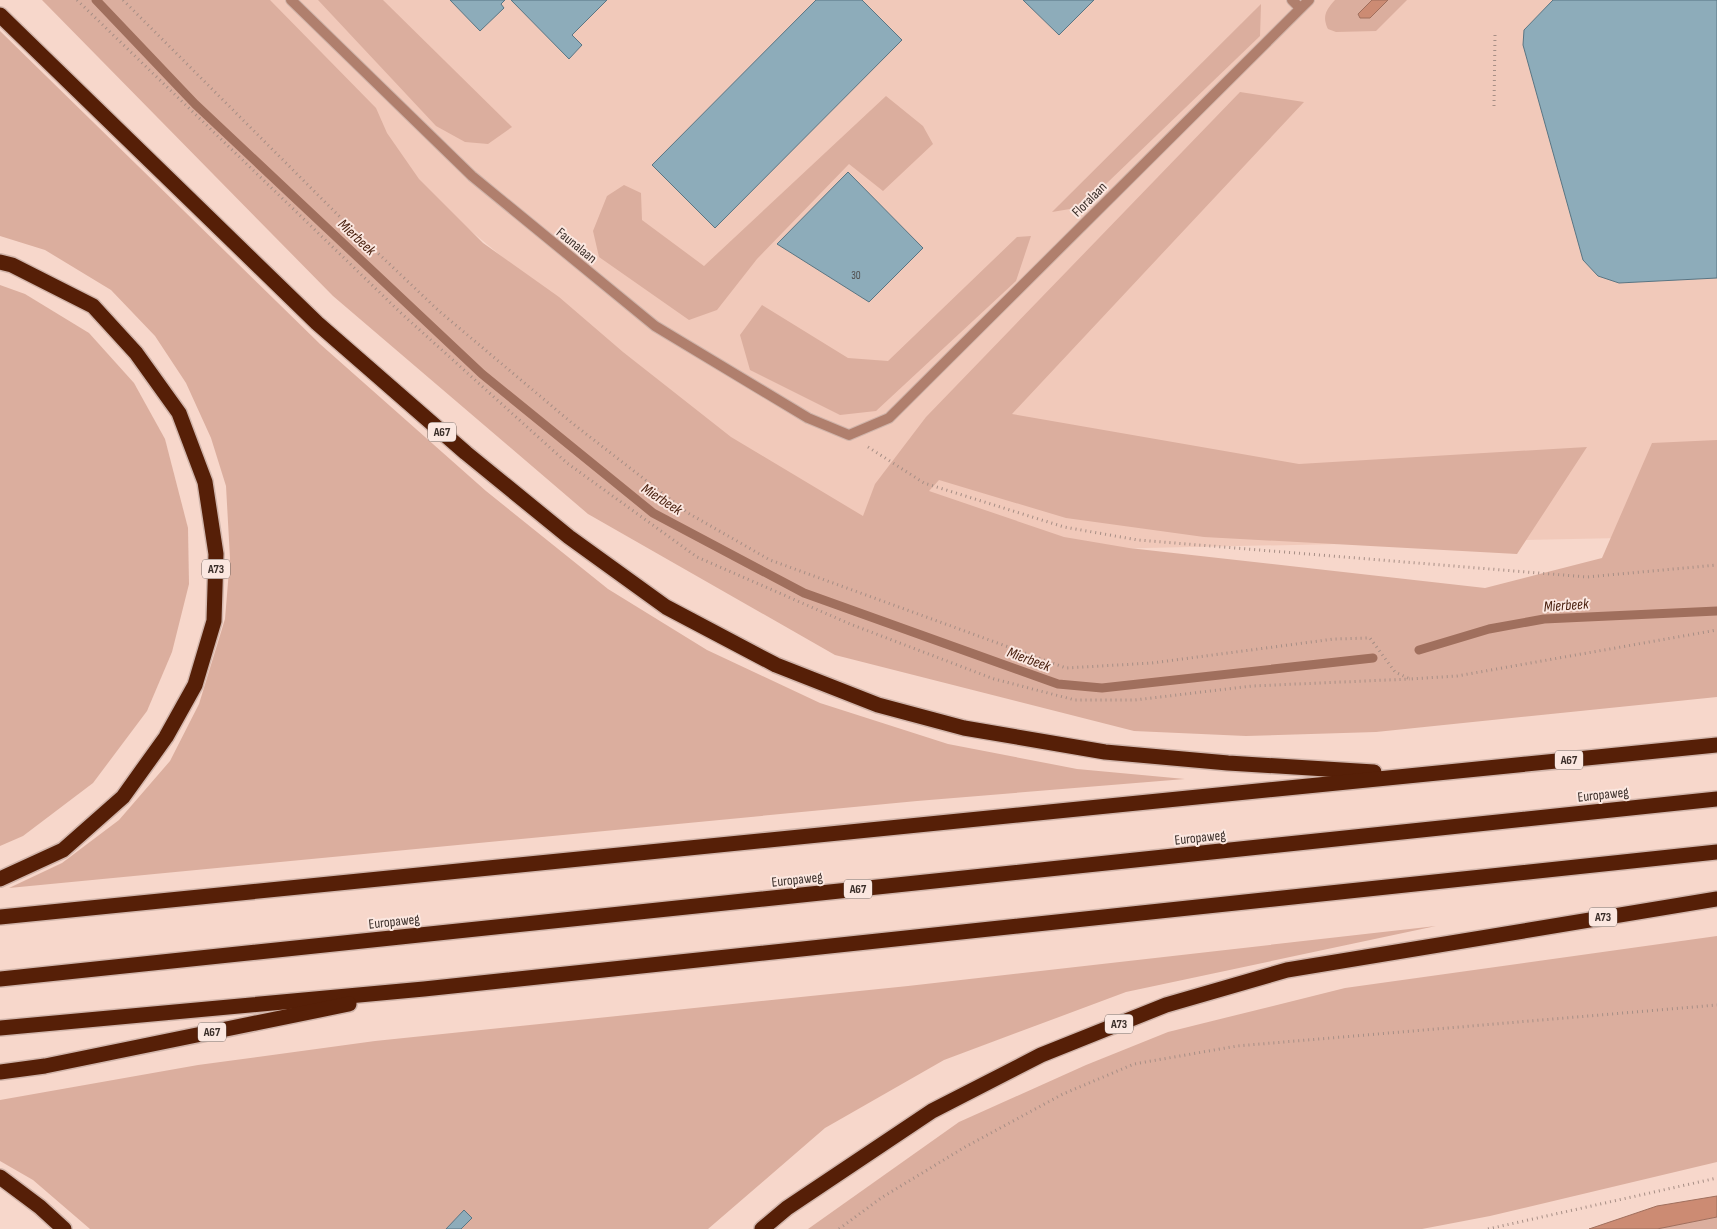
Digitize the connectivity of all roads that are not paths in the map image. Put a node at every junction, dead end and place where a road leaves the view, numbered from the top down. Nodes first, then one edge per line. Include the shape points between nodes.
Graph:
1 (292, 0) edge
2 (1292, 0) edge
3 (1308, 0) edge
4 (1300, 8) junction
5 (0, 15) edge
6 (0, 262) edge
7 (889, 418) joint
8 (1717, 745) edge
9 (1421, 775) junction
10 (1717, 798) edge
11 (1717, 852) edge
12 (0, 879) edge
13 (1717, 899) edge
14 (0, 917) edge
15 (0, 979) edge
16 (424, 988) junction
17 (0, 1028) edge
18 (0, 1072) edge
19 (0, 1177) edge
20 (64, 1229) edge
21 (762, 1229) edge

1 - 7 street, Faunalaan via 472,176 655,326 808,418 849,435
2 - 4 street
3 - 4 street, Floralaan
4 - 7 street, Floralaan
5 - 9 highway, A67 via 317,323 466,453 570,537 666,607 776,665 878,705 964,728 1105,752
6 - 12 highway, A73 via 93,306 136,353 179,413 205,482 216,554 214,621 195,685 166,737 123,797 63,850
8 - 9 highway, A67
9 - 14 highway, A67
10 - 15 highway, Europaweg / A67
11 - 16 highway, A67
13 - 21 highway, A73 via 1287,970 1166,1005 1041,1055 932,1111 787,1208
16 - 17 highway, A67
16 - 18 highway, A67 via 45,1066
19 - 20 highway

